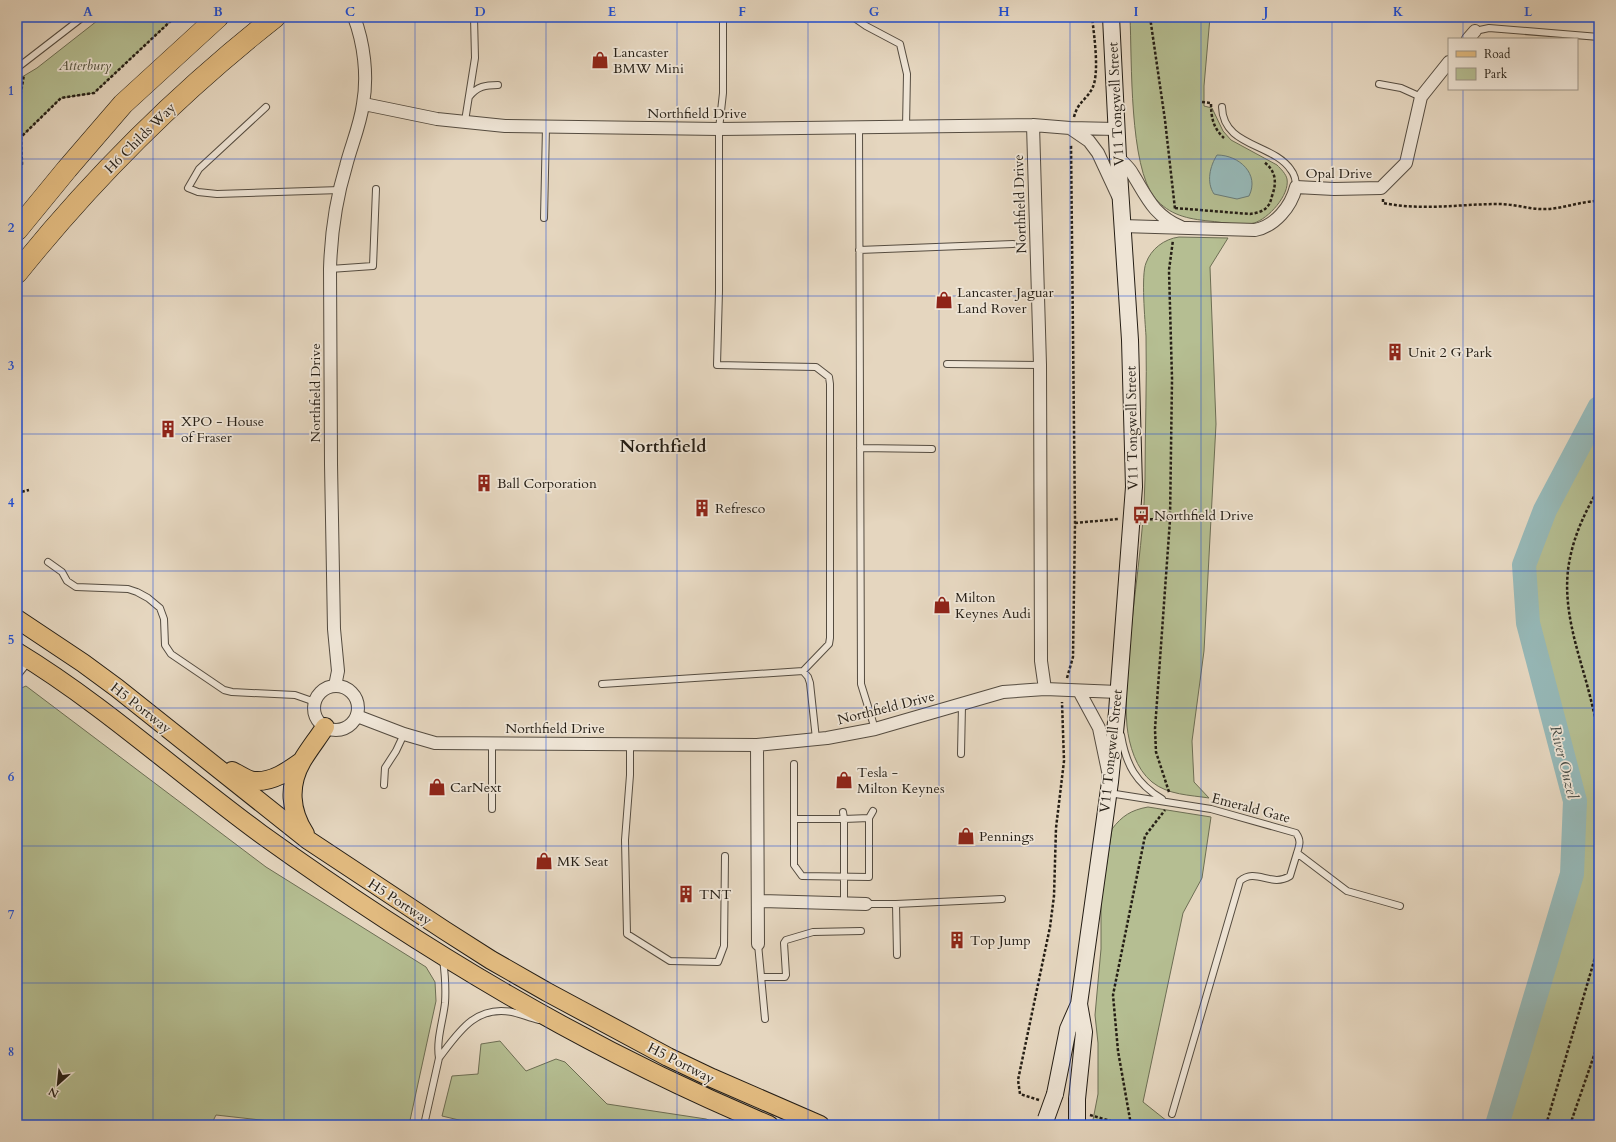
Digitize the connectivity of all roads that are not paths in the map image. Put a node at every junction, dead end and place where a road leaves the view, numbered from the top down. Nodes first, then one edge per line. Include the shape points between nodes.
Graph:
1 (83, 17) edge
2 (218, 17) edge
3 (275, 17) edge
4 (354, 17) edge
5 (474, 17) edge
6 (723, 17) edge
7 (853, 17) edge
8 (1111, 17) edge
9 (1471, 35) edge
10 (1599, 37) edge
11 (1448, 63) edge
12 (17, 68) edge
13 (1379, 84) dead end
14 (498, 85) dead end
15 (1421, 97) junction
16 (468, 99) junction
17 (364, 104) junction
18 (266, 107) dead end
19 (1222, 107) dead end
20 (465, 122) junction
21 (1033, 126) junction
22 (546, 127) junction
23 (906, 127) junction
24 (719, 128) junction
25 (859, 128) junction
26 (1070, 128) junction
27 (1116, 129) junction
28 (1118, 157) junction
29 (1296, 187) junction
30 (376, 189) dead end
31 (340, 190) junction
32 (1121, 203) junction
33 (544, 218) dead end
34 (1122, 226) junction
35 (1177, 227) junction
36 (17, 230) edge
37 (1014, 244) dead end
38 (859, 250) junction
39 (330, 269) junction
40 (17, 273) edge
41 (947, 364) dead end
42 (1040, 365) junction
43 (860, 448) junction
44 (932, 449) dead end
45 (48, 562) dead end
46 (17, 619) edge
47 (23, 656) edge
48 (803, 671) junction
49 (17, 676) edge
50 (602, 684) dead end
51 (336, 686) junction
52 (1045, 689) junction
53 (1079, 691) junction
54 (1118, 692) junction
55 (316, 702) junction
56 (962, 705) junction
57 (1117, 712) junction
58 (357, 716) junction
59 (325, 727) junction
60 (875, 729) junction
61 (404, 734) junction
62 (816, 739) junction
63 (492, 743) junction
64 (630, 743) junction
65 (757, 745) junction
66 (194, 750) junction
67 (961, 754) dead end
68 (302, 761) junction
69 (794, 764) dead end
70 (384, 785) dead end
71 (1109, 787) junction
72 (1167, 801) junction
73 (492, 809) dead end
74 (853, 811) dead end
75 (863, 811) dead end
76 (873, 811) dead end
77 (823, 812) dead end
78 (833, 812) dead end
79 (843, 812) dead end
80 (866, 818) junction
81 (824, 819) junction
82 (833, 819) junction
83 (844, 819) junction
84 (853, 819) junction
85 (794, 820) junction
86 (308, 840) junction
87 (1297, 853) junction
88 (725, 856) dead end
89 (844, 877) junction
90 (1002, 900) dead end
91 (759, 901) junction
92 (844, 904) junction
93 (866, 904) joint
94 (896, 904) junction
95 (1400, 906) dead end
96 (861, 931) dead end
97 (758, 944) joint
98 (443, 956) junction
99 (897, 956) dead end
100 (762, 977) junction
101 (1079, 1004) junction
102 (765, 1019) dead end
103 (559, 1024) junction
104 (439, 1058) junction
105 (1172, 1114) dead end
106 (1081, 1119) edge
107 (1044, 1122) edge
108 (424, 1125) edge
109 (769, 1125) edge
110 (820, 1125) edge

1 - 12 lane
2 - 36 highway via 123,104
3 - 40 highway, H6 Childs Way via 167,110 83,196
4 - 17 street, Northfield Drive via 364,61
5 - 16 lane via 475,58
6 - 24 lane via 723,93
7 - 23 lane via 900,44 907,74
8 - 27 street, V11 Tongwell Street
9 - 10 lane via 1489,28
11 - 15 street, Opal Drive
13 - 15 lane via 1401,88
14 - 16 lane via 482,86 474,90
15 - 29 street, Opal Drive via 1406,163 1381,188
16 - 20 lane
17 - 20 street, Northfield Drive
17 - 31 street, Northfield Drive
18 - 31 lane via 199,170 188,188 217,194
19 - 29 lane via 1222,118 1228,128 1285,163 1293,174
20 - 22 street, Northfield Drive
21 - 23 street, Northfield Drive
21 - 26 street, Northfield Drive
21 - 42 street, Northfield Drive
22 - 24 street, Northfield Drive
22 - 33 lane
23 - 25 street, Northfield Drive
24 - 25 street, Northfield Drive
24 - 48 lane via 717,365 816,367 829,376 830,638 829,644
25 - 38 lane
26 - 27 street, Northfield Drive
26 - 32 street via 1089,141 1098,153
27 - 28 street, V11 Tongwell Street
28 - 32 street, V11 Tongwell Street
28 - 35 street via 1132,172 1154,208
29 - 35 street, Opal Drive via 1288,205 1263,229 1245,231
30 - 39 lane via 373,266
31 - 39 street, Northfield Drive via 330,246
32 - 34 street, V11 Tongwell Street
34 - 35 street, Opal Drive
34 - 54 street, V11 Tongwell Street via 1130,333 1134,487
37 - 38 lane
38 - 43 lane
39 - 51 street, Northfield Drive via 334,629 338,671
41 - 42 lane
42 - 52 street, Northfield Drive via 1041,661
43 - 44 lane
43 - 60 lane via 860,684
45 - 55 lane via 76,587 128,589 148,598 160,608 164,619 166,645 171,654 224,690 295,695
46 - 66 main road, H5 Portway via 83,663
47 - 49 lane
47 - 98 main road, H5 Portway via 88,700 212,797 309,868
48 - 50 lane
48 - 62 lane via 810,683
51 - 55 street via 323,691
51 - 58 street via 349,690 354,695
52 - 53 street, Northfield Drive
52 - 56 street, Northfield Drive via 1003,692
53 - 54 street, Northfield Drive
53 - 71 street via 1099,728
54 - 57 street, V11 Tongwell Street
55 - 59 street via 316,716
56 - 60 street, Northfield Drive
56 - 67 lane
57 - 71 street, V11 Tongwell Street
57 - 72 lane via 1122,745 1134,774 1146,789
58 - 59 street via 344,729
58 - 61 street, Northfield Drive
59 - 68 main road
60 - 62 street, Northfield Drive
61 - 63 street, Northfield Drive via 435,743
61 - 70 lane via 385,768
62 - 65 street, Northfield Drive
63 - 64 street, Northfield Drive
63 - 73 lane
64 - 65 street, Northfield Drive
64 - 88 lane via 625,840 627,934 670,961 718,962 724,946
65 - 91 street
66 - 68 main road via 254,782 269,780
66 - 86 main road, H5 Portway
68 - 86 main road via 292,791 292,802 298,823
69 - 85 lane
71 - 72 lane, Emerald Gate
71 - 101 street, V11 Tongwell Street
72 - 87 lane, Emerald Gate via 1211,809 1296,833 1301,844
74 - 84 lane
75 - 80 lane
76 - 80 lane
77 - 81 lane
78 - 82 lane
79 - 83 lane
80 - 84 lane
80 - 89 lane via 869,877
81 - 82 lane
81 - 85 lane
82 - 83 lane
83 - 84 lane
83 - 89 lane
85 - 89 lane via 794,865 802,876
86 - 110 main road, H5 Portway via 491,960 547,992 712,1078
87 - 95 lane via 1347,891
87 - 105 lane, Emerald Gate via 1290,876 1283,880 1251,875 1240,881
89 - 92 lane
90 - 94 lane
91 - 92 street
91 - 97 street
92 - 93 street
93 - 94 lane
94 - 99 lane
96 - 100 lane via 813,932 786,940 785,977
97 - 100 lane
98 - 103 main road, H5 Portway
98 - 104 lane via 446,980 445,1004 437,1049
100 - 102 lane
101 - 106 street, V11 Tongwell Street, bridge via 1084,1032 1077,1099
101 - 107 street, V11 Tongwell Street, bridge via 1068,1030 1048,1097
103 - 104 lane via 512,1012 488,1012 466,1024
103 - 109 main road, H5 Portway via 667,1080
104 - 108 lane

